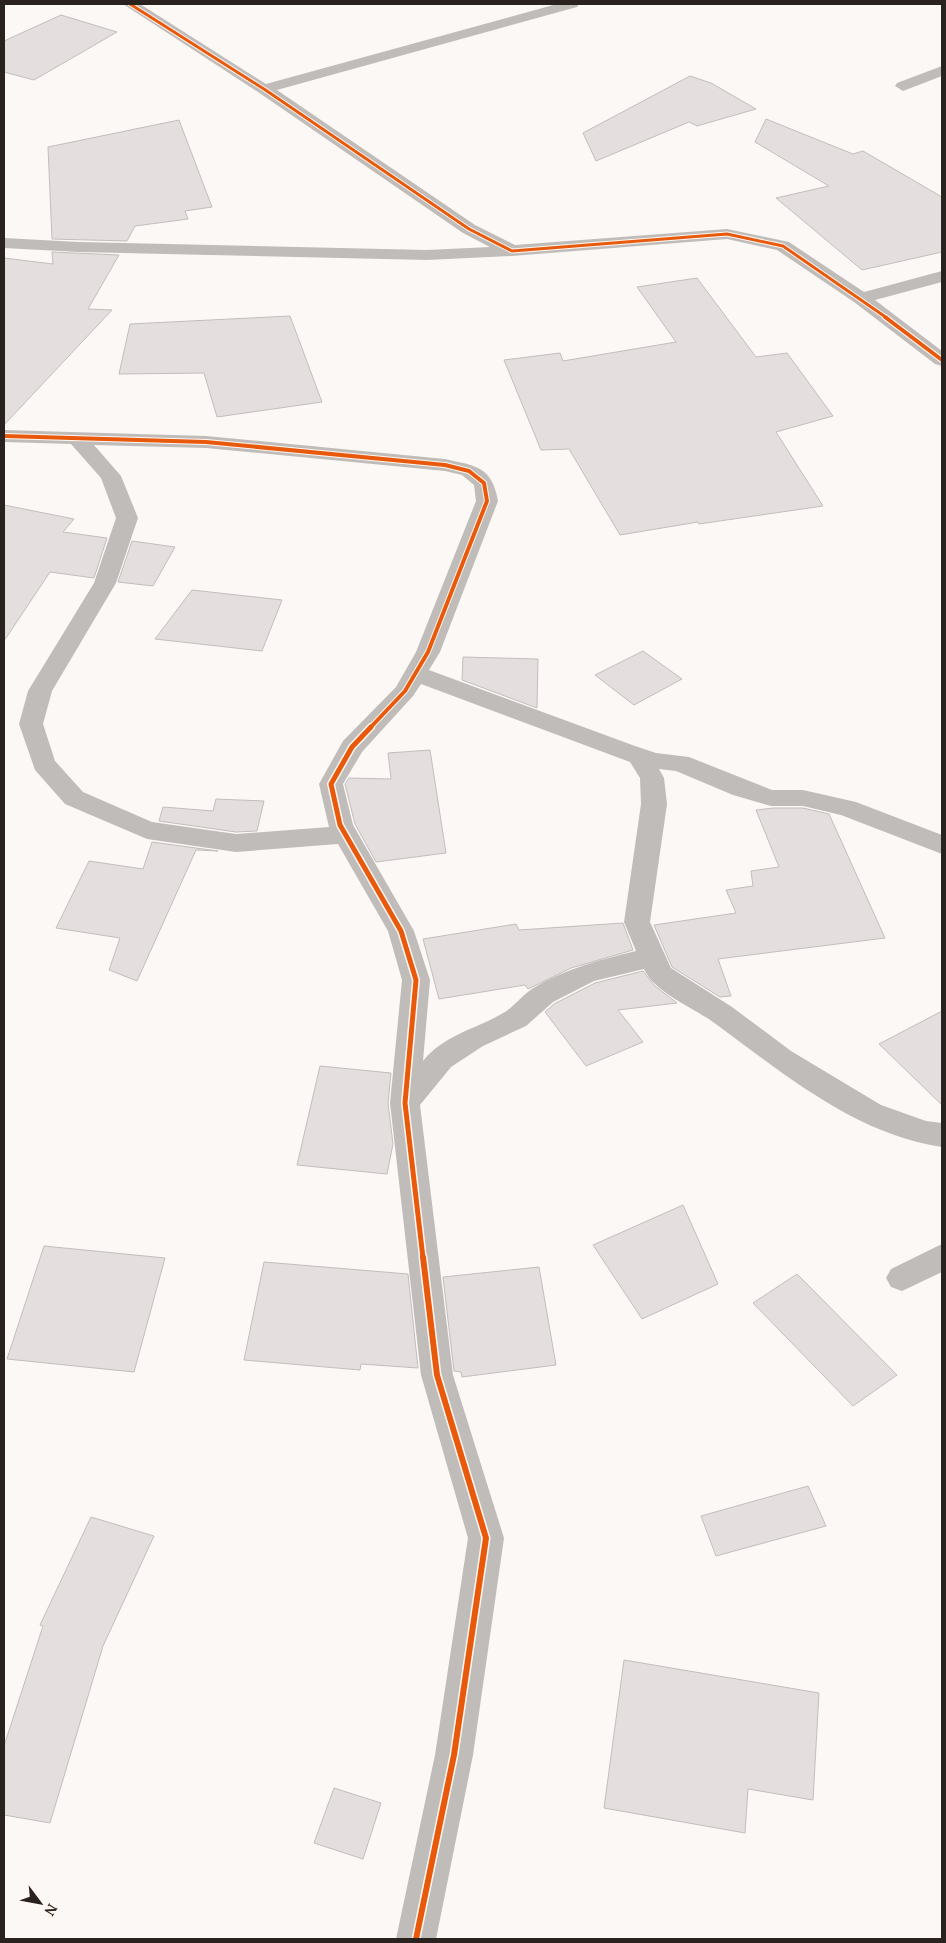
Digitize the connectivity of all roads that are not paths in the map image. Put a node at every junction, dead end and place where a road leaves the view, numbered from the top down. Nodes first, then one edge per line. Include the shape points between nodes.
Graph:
1 (130, 4) edge
2 (572, 4) edge
3 (942, 71) edge
4 (904, 86) dead end
5 (264, 89) junction
6 (4, 243) edge
7 (512, 250) junction
8 (942, 276) edge
9 (861, 298) junction
10 (942, 360) edge
11 (4, 436) edge
12 (78, 438) junction
13 (415, 673) junction
14 (639, 756) junction
15 (345, 835) junction
16 (942, 844) edge
17 (653, 957) junction
18 (405, 1103) junction
19 (942, 1136) edge
20 (942, 1257) edge
21 (902, 1278) dead end
22 (416, 1939) edge

1 - 5 street
2 - 5 street
3 - 4 street
5 - 7 street via 469,230
6 - 7 street via 79,248 417,255
7 - 9 street via 727,234 783,246
8 - 9 street
9 - 10 street
11 - 12 street
12 - 13 street via 206,442 445,465 469,471 484,483 487,502 428,652
12 - 15 street via 111,476 127,518 105,583 40,691 30,724 44,764 74,798 147,830 236,843
13 - 14 street
13 - 15 street via 405,691 352,747 331,784
14 - 16 street via 680,763 771,798 802,798 847,808
14 - 17 street via 652,778 654,804 636,922
15 - 18 street via 401,931 416,980
17 - 18 street via 586,974 543,994 516,1020 473,1038 441,1059
17 - 19 street via 660,974 722,1014 781,1059 870,1113
18 - 22 street via 437,1375 486,1538 454,1755
20 - 21 street

